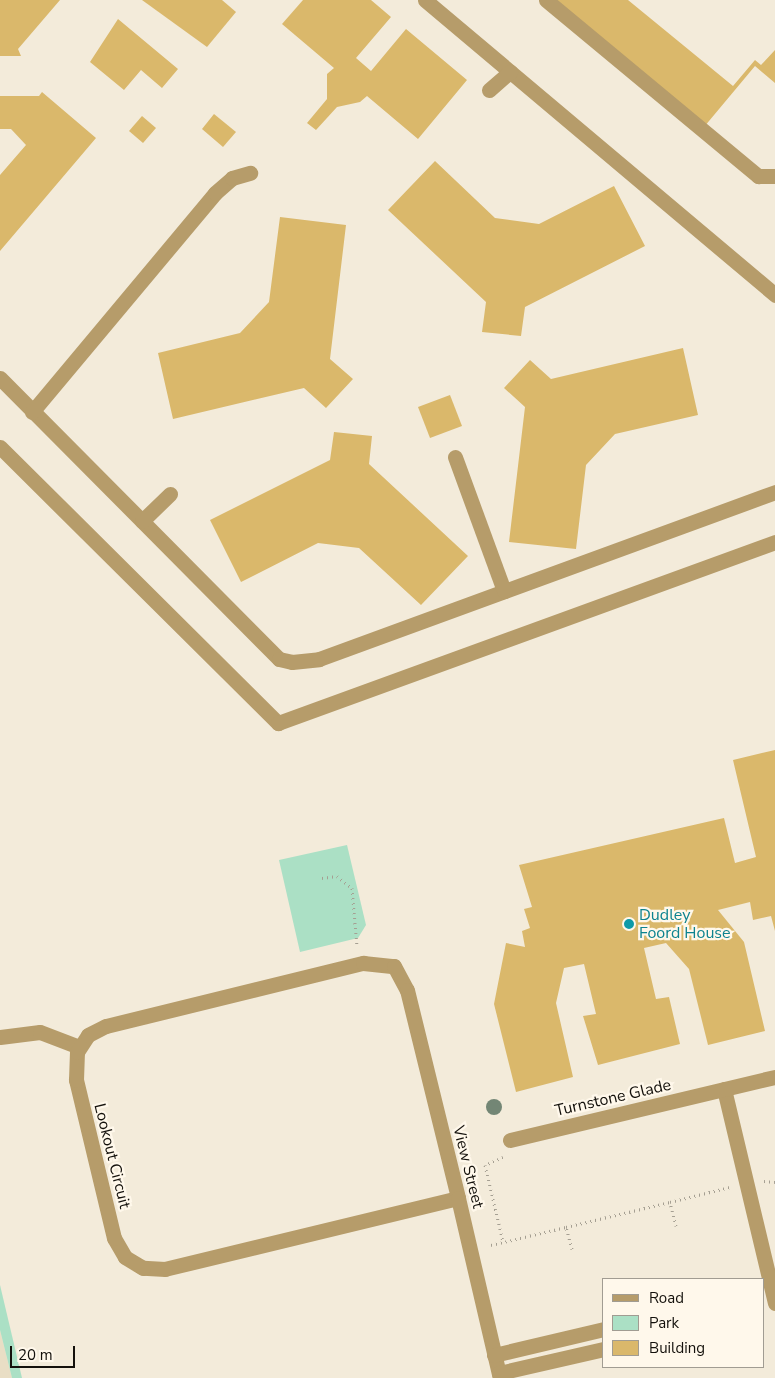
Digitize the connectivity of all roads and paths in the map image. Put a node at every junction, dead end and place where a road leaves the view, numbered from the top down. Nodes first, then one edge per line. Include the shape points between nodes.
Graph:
1 (425, 0) edge
2 (546, 0) edge
3 (510, 72) junction
4 (489, 90) dead end
5 (250, 173) dead end
6 (775, 176) edge
7 (775, 295) edge
8 (0, 378) edge
9 (32, 412) junction
10 (0, 447) edge
11 (455, 457) dead end
12 (775, 492) edge
13 (170, 494) dead end
14 (142, 521) junction
15 (775, 542) edge
16 (504, 591) junction
17 (322, 878) dead end
18 (359, 951) dead end
19 (0, 1037) edge
20 (80, 1047) junction
21 (775, 1077) edge
22 (724, 1089) junction
23 (512, 1148) joint
24 (762, 1181) dead end
25 (775, 1182) edge
26 (730, 1187) dead end
27 (458, 1198) junction
28 (670, 1202) junction
29 (676, 1226) dead end
30 (566, 1227) junction
31 (504, 1242) junction
32 (491, 1245) dead end
33 (572, 1249) dead end
34 (771, 1294) edge
35 (602, 1329) edge
36 (602, 1349) edge
37 (494, 1355) junction
38 (500, 1376) edge

1 - 3 street
2 - 6 street via 758,176
3 - 4 street
3 - 7 street
5 - 9 street via 232,178 215,193
8 - 9 street
9 - 14 street
10 - 15 street via 278,723
11 - 16 street
12 - 16 street
13 - 14 street
14 - 16 street via 279,659 292,662 319,659
17 - 18 path via 337,876 352,888 357,911 353,937
19 - 20 street via 40,1032
20 - 27 street, Lookout Circuit via 76,1080 114,1238 125,1257 143,1268 165,1269
20 - 27 street, View Street via 88,1035 106,1026 363,963 394,966 407,990
21 - 22 street, Turnstone Glade
22 - 23 street, Turnstone Glade
22 - 34 street
23 - 31 path via 485,1166
24 - 25 path
26 - 28 path
27 - 37 street, View Street
28 - 29 path
28 - 30 path
30 - 31 path
30 - 33 path
31 - 32 path
35 - 37 street
36 - 38 street
37 - 38 street, View Street

